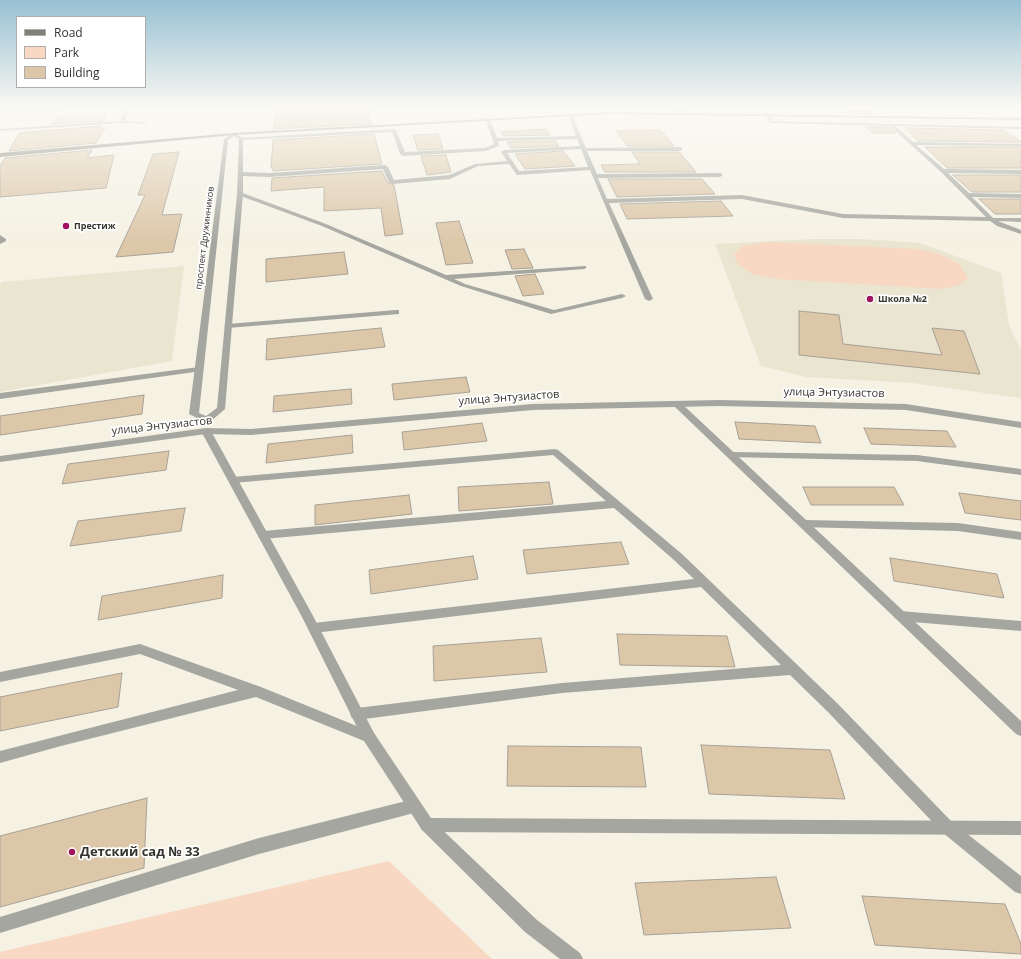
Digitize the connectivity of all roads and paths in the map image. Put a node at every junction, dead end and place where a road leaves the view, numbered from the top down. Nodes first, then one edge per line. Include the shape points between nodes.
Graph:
1 (25, 153) edge
2 (224, 153) edge
3 (241, 153) edge
4 (403, 153) edge
5 (424, 153) edge
6 (505, 153) edge
7 (585, 153) edge
8 (921, 153) edge
9 (0, 155) edge
10 (511, 162) junction
11 (591, 168) junction
12 (942, 171) junction
13 (1021, 172) edge
14 (240, 174) junction
15 (720, 175) dead end
16 (594, 176) junction
17 (240, 194) junction
18 (966, 195) junction
19 (1021, 196) edge
20 (604, 201) junction
21 (992, 220) junction
22 (1021, 220) edge
23 (1021, 232) edge
24 (0, 237) edge
25 (0, 242) edge
26 (584, 267) dead end
27 (444, 277) junction
28 (622, 296) dead end
29 (649, 299) dead end
30 (396, 312) dead end
31 (228, 326) junction
32 (199, 369) junction
33 (0, 396) edge
34 (678, 405) junction
35 (1021, 425) edge
36 (207, 426) junction
37 (731, 456) junction
38 (0, 459) edge
39 (1021, 472) edge
40 (233, 480) junction
41 (616, 504) junction
42 (804, 524) junction
43 (263, 535) junction
44 (1021, 536) edge
45 (704, 582) junction
46 (900, 616) junction
47 (1021, 626) edge
48 (314, 628) junction
49 (794, 669) junction
50 (0, 677) edge
51 (256, 691) junction
52 (357, 714) junction
53 (1019, 726) edge
54 (369, 737) junction
55 (0, 758) edge
56 (414, 806) junction
57 (427, 826) junction
58 (947, 827) junction
59 (1021, 828) edge
60 (1021, 886) edge
61 (0, 926) edge
62 (574, 959) edge

1 - 9 main road
2 - 32 street, проспект Дружинников
3 - 14 street
4 - 5 street
6 - 10 street
7 - 11 street
8 - 12 street
10 - 11 street via 517,173
10 - 14 street via 477,165 450,177 392,182 385,167 270,175
11 - 16 street
12 - 13 street
12 - 18 street
14 - 17 street
15 - 16 street
16 - 20 street
17 - 27 street via 324,225
17 - 31 street
18 - 19 street
18 - 21 street
20 - 21 street via 742,197 843,216
20 - 29 street
21 - 22 street
21 - 23 street
24 - 25 street via 4,240
26 - 27 street
27 - 28 street via 462,285 554,312
30 - 31 street
31 - 36 street via 221,409
32 - 33 street
32 - 36 street, проспект Дружинников via 194,414
34 - 35 street, улица Энтузиастов via 906,407
34 - 36 street, улица Энтузиастов via 533,407 251,432
34 - 37 street
36 - 38 street, улица Энтузиастов
36 - 40 street
37 - 39 street via 917,458
37 - 42 street
40 - 41 street via 555,452
40 - 43 street
41 - 43 street
41 - 45 street
42 - 44 street via 958,527
42 - 46 street
43 - 48 street
45 - 48 street
45 - 49 street
46 - 47 street
46 - 53 street
48 - 52 street
49 - 52 street via 562,688
49 - 58 street
50 - 51 street via 140,649
51 - 54 street
51 - 55 street
52 - 54 street
54 - 56 street
56 - 57 street
56 - 61 street via 259,846
57 - 58 street
57 - 62 street via 531,926
58 - 59 street
58 - 60 street

